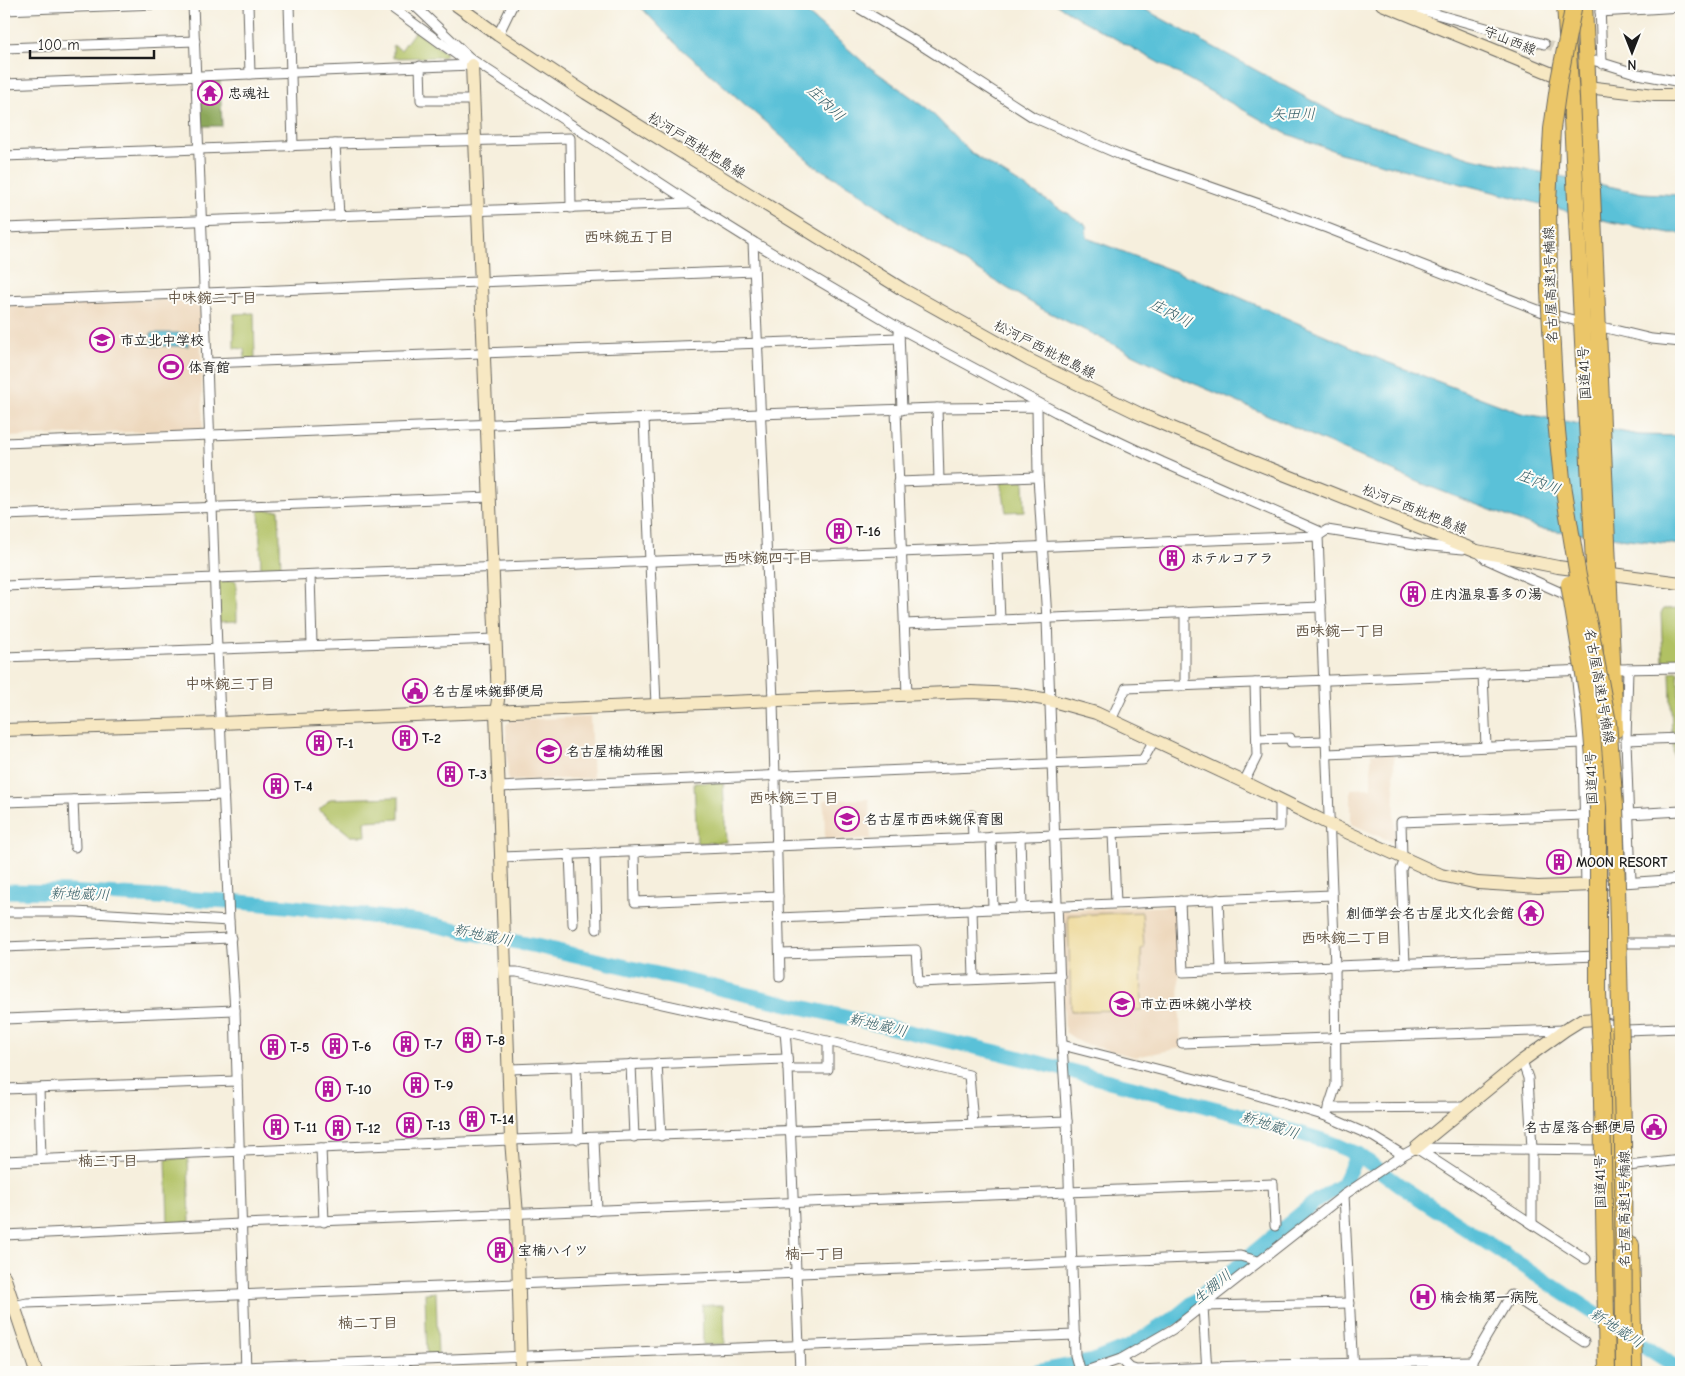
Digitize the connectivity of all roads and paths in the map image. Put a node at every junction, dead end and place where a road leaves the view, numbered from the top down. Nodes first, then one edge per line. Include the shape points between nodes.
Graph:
1 (157, 4) edge
2 (193, 4) edge
3 (248, 4) edge
4 (289, 4) edge
5 (387, 4) edge
6 (413, 4) edge
7 (455, 4) edge
8 (513, 4) edge
9 (852, 4) edge
10 (1382, 4) edge
11 (1400, 4) edge
12 (1565, 4) edge
13 (1570, 4) edge
14 (1574, 4) edge
15 (1584, 4) edge
16 (1681, 7) edge
17 (1600, 8) edge
18 (4, 10) edge
19 (498, 35) junction
20 (195, 41) junction
21 (1544, 44) tunnel mouth
22 (4, 48) edge
23 (471, 62) junction
24 (420, 66) junction
25 (292, 72) junction
26 (250, 74) junction
27 (196, 77) junction
28 (1570, 81) junction
29 (1681, 82) edge
30 (4, 84) edge
31 (1582, 95) junction
32 (1681, 95) edge
33 (473, 100) junction
34 (475, 141) junction
35 (335, 144) junction
36 (293, 146) junction
37 (198, 150) junction
38 (4, 156) edge
39 (690, 203) junction
40 (571, 208) junction
41 (478, 211) junction
42 (339, 216) junction
43 (201, 222) junction
44 (4, 228) edge
45 (753, 242) junction
46 (754, 271) junction
47 (481, 282) junction
48 (204, 293) junction
49 (4, 302) edge
50 (1581, 323) junction
51 (1598, 326) junction
52 (899, 333) junction
53 (1681, 342) edge
54 (757, 343) junction
55 (484, 354) junction
56 (207, 363) junction
57 (1037, 405) junction
58 (937, 408) junction
59 (899, 410) junction
60 (760, 414) junction
61 (644, 419) junction
62 (487, 425) junction
63 (210, 435) junction
64 (4, 443) edge
65 (1038, 477) junction
66 (939, 481) junction
67 (898, 482) junction
68 (490, 497) junction
69 (212, 507) junction
70 (4, 515) edge
71 (1320, 534) junction
72 (1042, 546) junction
73 (997, 548) junction
74 (1477, 551) junction
75 (901, 552) junction
76 (767, 557) junction
77 (649, 561) junction
78 (1600, 566) junction
79 (492, 567) junction
80 (310, 575) junction
81 (214, 578) junction
82 (1681, 583) edge
83 (4, 586) edge
84 (1321, 607) junction
85 (1185, 612) junction
86 (1047, 619) junction
87 (1000, 620) junction
88 (904, 624) junction
89 (496, 639) junction
90 (312, 645) junction
91 (217, 649) junction
92 (4, 657) edge
93 (1597, 664) junction
94 (1681, 668) edge
95 (1576, 671) junction
96 (1482, 674) junction
97 (1324, 680) junction
98 (1256, 683) junction
99 (1185, 686) junction
100 (907, 695) junction
101 (773, 700) junction
102 (1049, 700) junction
103 (656, 705) junction
104 (496, 712) junction
105 (221, 719) junction
106 (1110, 720) junction
107 (4, 730) edge
108 (1681, 738) edge
109 (1257, 739) junction
110 (1154, 740) junction
111 (1626, 740) junction
112 (1326, 741) junction
113 (1583, 743) junction
114 (1486, 747) junction
115 (1326, 754) junction
116 (1052, 764) junction
117 (774, 774) junction
118 (1244, 782) junction
119 (499, 787) junction
120 (224, 795) junction
121 (1280, 799) junction
122 (73, 800) junction
123 (4, 802) edge
124 (1681, 811) edge
125 (1629, 814) junction
126 (972, 815) dead end
127 (1584, 815) junction
128 (1329, 824) junction
129 (1113, 833) junction
130 (1054, 835) junction
131 (1020, 836) junction
132 (991, 837) junction
133 (973, 838) junction
134 (777, 846) junction
135 (75, 847) dead end
136 (634, 852) junction
137 (570, 854) junction
138 (595, 854) junction
139 (501, 857) junction
140 (1403, 858) junction
141 (1681, 879) edge
142 (1627, 882) junction
143 (1590, 885) junction
144 (1332, 894) junction
145 (778, 896) junction
146 (1218, 900) junction
147 (1180, 901) junction
148 (1116, 903) junction
149 (1058, 906) junction
150 (993, 908) junction
151 (1022, 908) junction
152 (972, 909) junction
153 (4, 912) edge
154 (778, 918) junction
155 (229, 921) junction
156 (573, 924) dead end
157 (597, 929) dead end
158 (231, 938) junction
159 (1625, 943) junction
160 (1681, 943) edge
161 (4, 947) edge
162 (780, 954) junction
163 (1597, 956) junction
164 (1406, 964) junction
165 (1335, 967) junction
166 (1220, 970) junction
167 (506, 972) junction
168 (1060, 976) junction
169 (780, 977) dead end
170 (974, 979) junction
171 (235, 1010) junction
172 (4, 1019) edge
173 (1596, 1019) junction
174 (1681, 1028) edge
175 (1565, 1030) junction
176 (785, 1031) junction
177 (1618, 1032) junction
178 (1336, 1039) junction
179 (828, 1041) junction
180 (1182, 1043) dead end
181 (1062, 1045) junction
182 (1601, 1048) junction
183 (787, 1059) junction
184 (1522, 1061) junction
185 (657, 1063) junction
186 (631, 1064) junction
187 (576, 1066) junction
188 (510, 1069) junction
189 (788, 1069) junction
190 (238, 1081) junction
191 (39, 1088) junction
192 (4, 1089) edge
193 (1466, 1107) junction
194 (1327, 1112) junction
195 (1067, 1121) junction
196 (973, 1124) junction
197 (789, 1132) junction
198 (661, 1136) junction
199 (634, 1137) junction
200 (578, 1139) junction
201 (594, 1139) junction
202 (512, 1140) junction
203 (321, 1148) junction
204 (1416, 1148) junction
205 (1532, 1149) junction
206 (1599, 1150) junction
207 (239, 1151) junction
208 (1403, 1155) junction
209 (41, 1159) junction
210 (1681, 1160) edge
211 (4, 1161) edge
212 (1628, 1166) junction
213 (1069, 1193) junction
214 (1344, 1195) junction
215 (792, 1203) junction
216 (597, 1212) junction
217 (516, 1215) junction
218 (324, 1222) junction
219 (1532, 1223) junction
220 (241, 1224) junction
221 (1275, 1226) dead end
222 (4, 1235) edge
223 (1256, 1260) junction
224 (1586, 1260) dead end
225 (1072, 1262) junction
226 (796, 1273) junction
227 (4, 1276) edge
228 (517, 1284) junction
229 (243, 1294) junction
230 (1604, 1294) junction
231 (1350, 1303) junction
232 (9, 1306) edge
233 (1203, 1306) junction
234 (1075, 1335) junction
235 (1584, 1342) dead end
236 (799, 1346) junction
237 (520, 1356) junction
238 (1121, 1359) junction
239 (1472, 1361) junction
240 (1629, 1367) edge
241 (1353, 1368) edge
242 (1266, 1369) edge
243 (246, 1370) edge
244 (1207, 1370) edge
245 (1081, 1371) edge
246 (36, 1372) edge
247 (109, 1372) edge
248 (521, 1372) edge
249 (800, 1372) edge
250 (1472, 1372) edge
251 (1603, 1372) edge
252 (1614, 1372) edge

1 - 18 street
2 - 20 street
3 - 26 street
4 - 25 street
5 - 23 street
6 - 23 street
7 - 19 street, 松河戸西枇杷島線
8 - 19 street
9 - 50 street via 1033,117 1123,156 1327,228 1543,312
10 - 28 street, 守山西線
11 - 21 street
12 - 28 highway, 国道41号
13 - 182 highway, 名古屋高速1号楠線, bridge via 1547,128 1540,201 1539,293 1552,479 1585,676 1595,766
14 - 93 highway, 名古屋高速1号楠線, bridge via 1552,129 1548,202 1549,291 1562,479
15 - 31 highway, 国道41号
16 - 17 street
17 - 29 street via 1599,62
19 - 74 street, 松河戸西枇杷島線 via 845,255 1029,360 1144,416
20 - 22 street
20 - 27 street
23 - 24 street
23 - 33 street
23 - 39 street
24 - 25 street
24 - 33 street via 421,100
25 - 26 street
25 - 36 street
26 - 27 street
27 - 30 street
27 - 37 street
28 - 31 highway, 国道41号
31 - 32 street
31 - 50 highway, 国道41号
31 - 51 highway, 国道41号
33 - 34 street
34 - 35 street
34 - 40 street via 570,138
34 - 41 street
35 - 36 street
35 - 42 street
36 - 37 street
37 - 38 street
37 - 43 street
39 - 40 street
39 - 45 street
40 - 41 street
41 - 42 street
41 - 47 street
42 - 43 street
43 - 44 street
43 - 48 street
45 - 46 street
45 - 52 street
46 - 47 street
46 - 54 street
47 - 48 street
47 - 55 street
48 - 49 street
48 - 56 street
50 - 78 highway, 国道41号
51 - 53 street via 1652,339
51 - 78 highway, 国道41号
52 - 54 street
52 - 57 street
52 - 59 street
54 - 55 street
54 - 60 street
55 - 56 street
55 - 62 street
56 - 63 street
57 - 58 street
57 - 65 street
57 - 71 street
58 - 59 street
58 - 66 street
59 - 60 street
59 - 67 street
60 - 61 street
60 - 76 street
61 - 62 street
61 - 77 street
62 - 63 street
62 - 68 street
63 - 64 street
63 - 69 street
65 - 66 street
65 - 72 street
66 - 67 street
67 - 75 street
68 - 69 street
68 - 79 street
69 - 70 street
69 - 81 street
71 - 72 street
71 - 74 street via 1327,530
71 - 84 street
72 - 73 street
72 - 86 street
73 - 75 street
73 - 87 street
74 - 78 street, 松河戸西枇杷島線 via 1558,567
74 - 95 street via 1486,559 1564,594 1568,600 1583,606 1588,670
75 - 76 street
75 - 88 street
76 - 77 street
76 - 101 street
77 - 79 street
77 - 103 street
78 - 82 street, 松河戸西枇杷島線
78 - 142 highway, 国道41号
78 - 143 highway, 国道41号 via 1590,745
79 - 80 street
79 - 89 street
80 - 81 street
80 - 90 street
81 - 83 street
81 - 91 street
84 - 85 street
84 - 97 street
85 - 86 street
85 - 99 street
86 - 87 street
86 - 102 street
87 - 88 street
88 - 100 street
89 - 90 street
89 - 104 street
90 - 91 street
91 - 92 street
91 - 105 street
93 - 177 highway, bridge via 1595,682
93 - 240 highway, 名古屋高速1号楠線, bridge via 1608,723 1615,806
94 - 111 street via 1624,669
95 - 96 street
95 - 113 street
96 - 97 street
96 - 114 street
97 - 98 street
97 - 112 street
98 - 99 street
98 - 109 street
99 - 106 street via 1126,688
100 - 101 street
100 - 102 street via 993,692
101 - 103 street
101 - 117 street
102 - 106 street via 1088,710
102 - 116 street
103 - 104 street
104 - 105 street
104 - 119 street
105 - 107 street
105 - 120 street
106 - 110 street
108 - 111 street
109 - 112 street
109 - 118 street via 1257,756
110 - 116 street via 1143,760
110 - 118 street
111 - 125 street
112 - 115 street
113 - 114 street
113 - 127 street
114 - 115 street
115 - 128 street
116 - 117 street
116 - 130 street
117 - 119 street
117 - 134 street
118 - 121 street
119 - 139 street
120 - 122 street
120 - 155 street
121 - 128 street
121 - 129 street via 1280,826
122 - 123 street
122 - 135 street
124 - 125 street
125 - 142 street
126 - 133 street
127 - 140 street via 1401,822
127 - 143 street
128 - 140 street
128 - 144 street
129 - 130 street
129 - 148 street
130 - 131 street
130 - 149 street
131 - 132 street
131 - 151 street
132 - 133 street
132 - 150 street
133 - 134 street
134 - 136 street
134 - 145 street
136 - 138 street
136 - 145 street via 635,902
137 - 138 street
137 - 139 street
137 - 156 street
138 - 157 street
139 - 167 street
140 - 143 street via 1441,875 1478,883 1538,887
140 - 164 street
141 - 142 street
142 - 143 street
142 - 159 highway, 国道41号
143 - 163 highway, 国道41号
144 - 146 street
144 - 165 street
145 - 154 street
146 - 147 street
146 - 166 street
147 - 148 street
147 - 166 street via 1183,972
148 - 149 street
149 - 151 street
149 - 168 street
150 - 151 street
150 - 152 street
152 - 154 street
152 - 170 street
153 - 155 street via 76,912
154 - 162 street
155 - 158 street
158 - 161 street
158 - 171 street
159 - 160 street
159 - 177 highway, 国道41号
162 - 169 street
162 - 170 street via 916,950 918,982
163 - 164 street
163 - 173 highway, 国道41号
164 - 165 street
165 - 166 street
165 - 178 street
167 - 176 street
167 - 188 street
168 - 170 street
168 - 181 street
171 - 172 street
171 - 190 street
173 - 175 street via 1581,1020
173 - 177 street
173 - 206 highway, 国道41号
174 - 177 street
175 - 178 street
175 - 184 street
176 - 179 street
176 - 183 street
177 - 212 highway, 国道41号 via 1617,1067 1624,1076 1629,1128
178 - 180 street
178 - 194 street via 1336,1085
179 - 189 street via 828,1068
179 - 196 street via 969,1075
181 - 194 street
181 - 195 street
182 - 230 highway, 名古屋高速1号楠線, bridge
182 - 252 highway via 1610,1081
183 - 185 street
183 - 189 street
184 - 193 street
184 - 205 street via 1528,1078
185 - 186 street
185 - 198 street
186 - 187 street
186 - 199 street
187 - 188 street
187 - 200 street
188 - 202 street
189 - 197 street
190 - 191 street
190 - 207 street
191 - 192 street
191 - 209 street
193 - 194 street
193 - 204 street
194 - 208 street
195 - 196 street
195 - 213 street
196 - 197 street
197 - 198 street
197 - 215 street
198 - 199 street
199 - 201 street
200 - 201 street
200 - 202 street
201 - 216 street
202 - 203 street
202 - 217 street
203 - 207 street
203 - 218 street
204 - 205 street
204 - 208 street
204 - 219 street
205 - 206 street
205 - 219 street
206 - 230 highway, 国道41号
207 - 209 street
207 - 220 street
208 - 214 street
209 - 211 street
210 - 212 street
212 - 240 highway, 国道41号 via 1633,1309
213 - 215 street
213 - 221 street via 1273,1184
213 - 225 street
214 - 223 street
214 - 231 street
215 - 216 street
215 - 226 street
216 - 217 street
217 - 218 street
217 - 228 street
218 - 220 street
219 - 224 street
220 - 222 street
220 - 229 street
223 - 225 street via 1240,1256
223 - 233 street
225 - 226 street
225 - 234 street
226 - 228 street
226 - 236 street
227 - 232 street
228 - 229 street
228 - 237 street
229 - 232 street
229 - 243 street
230 - 251 highway, 名古屋高速1号楠線, bridge
230 - 251 highway, 国道41号, bridge
231 - 233 street
231 - 241 street
232 - 246 street
233 - 238 street via 1174,1329
233 - 244 street
234 - 236 street
234 - 245 street via 1076,1359
235 - 239 street via 1511,1295
236 - 237 street
236 - 249 street
237 - 243 street
237 - 248 street
238 - 244 street via 1136,1370
238 - 245 street
239 - 241 street
239 - 250 street
241 - 242 street
242 - 244 street
243 - 247 street

